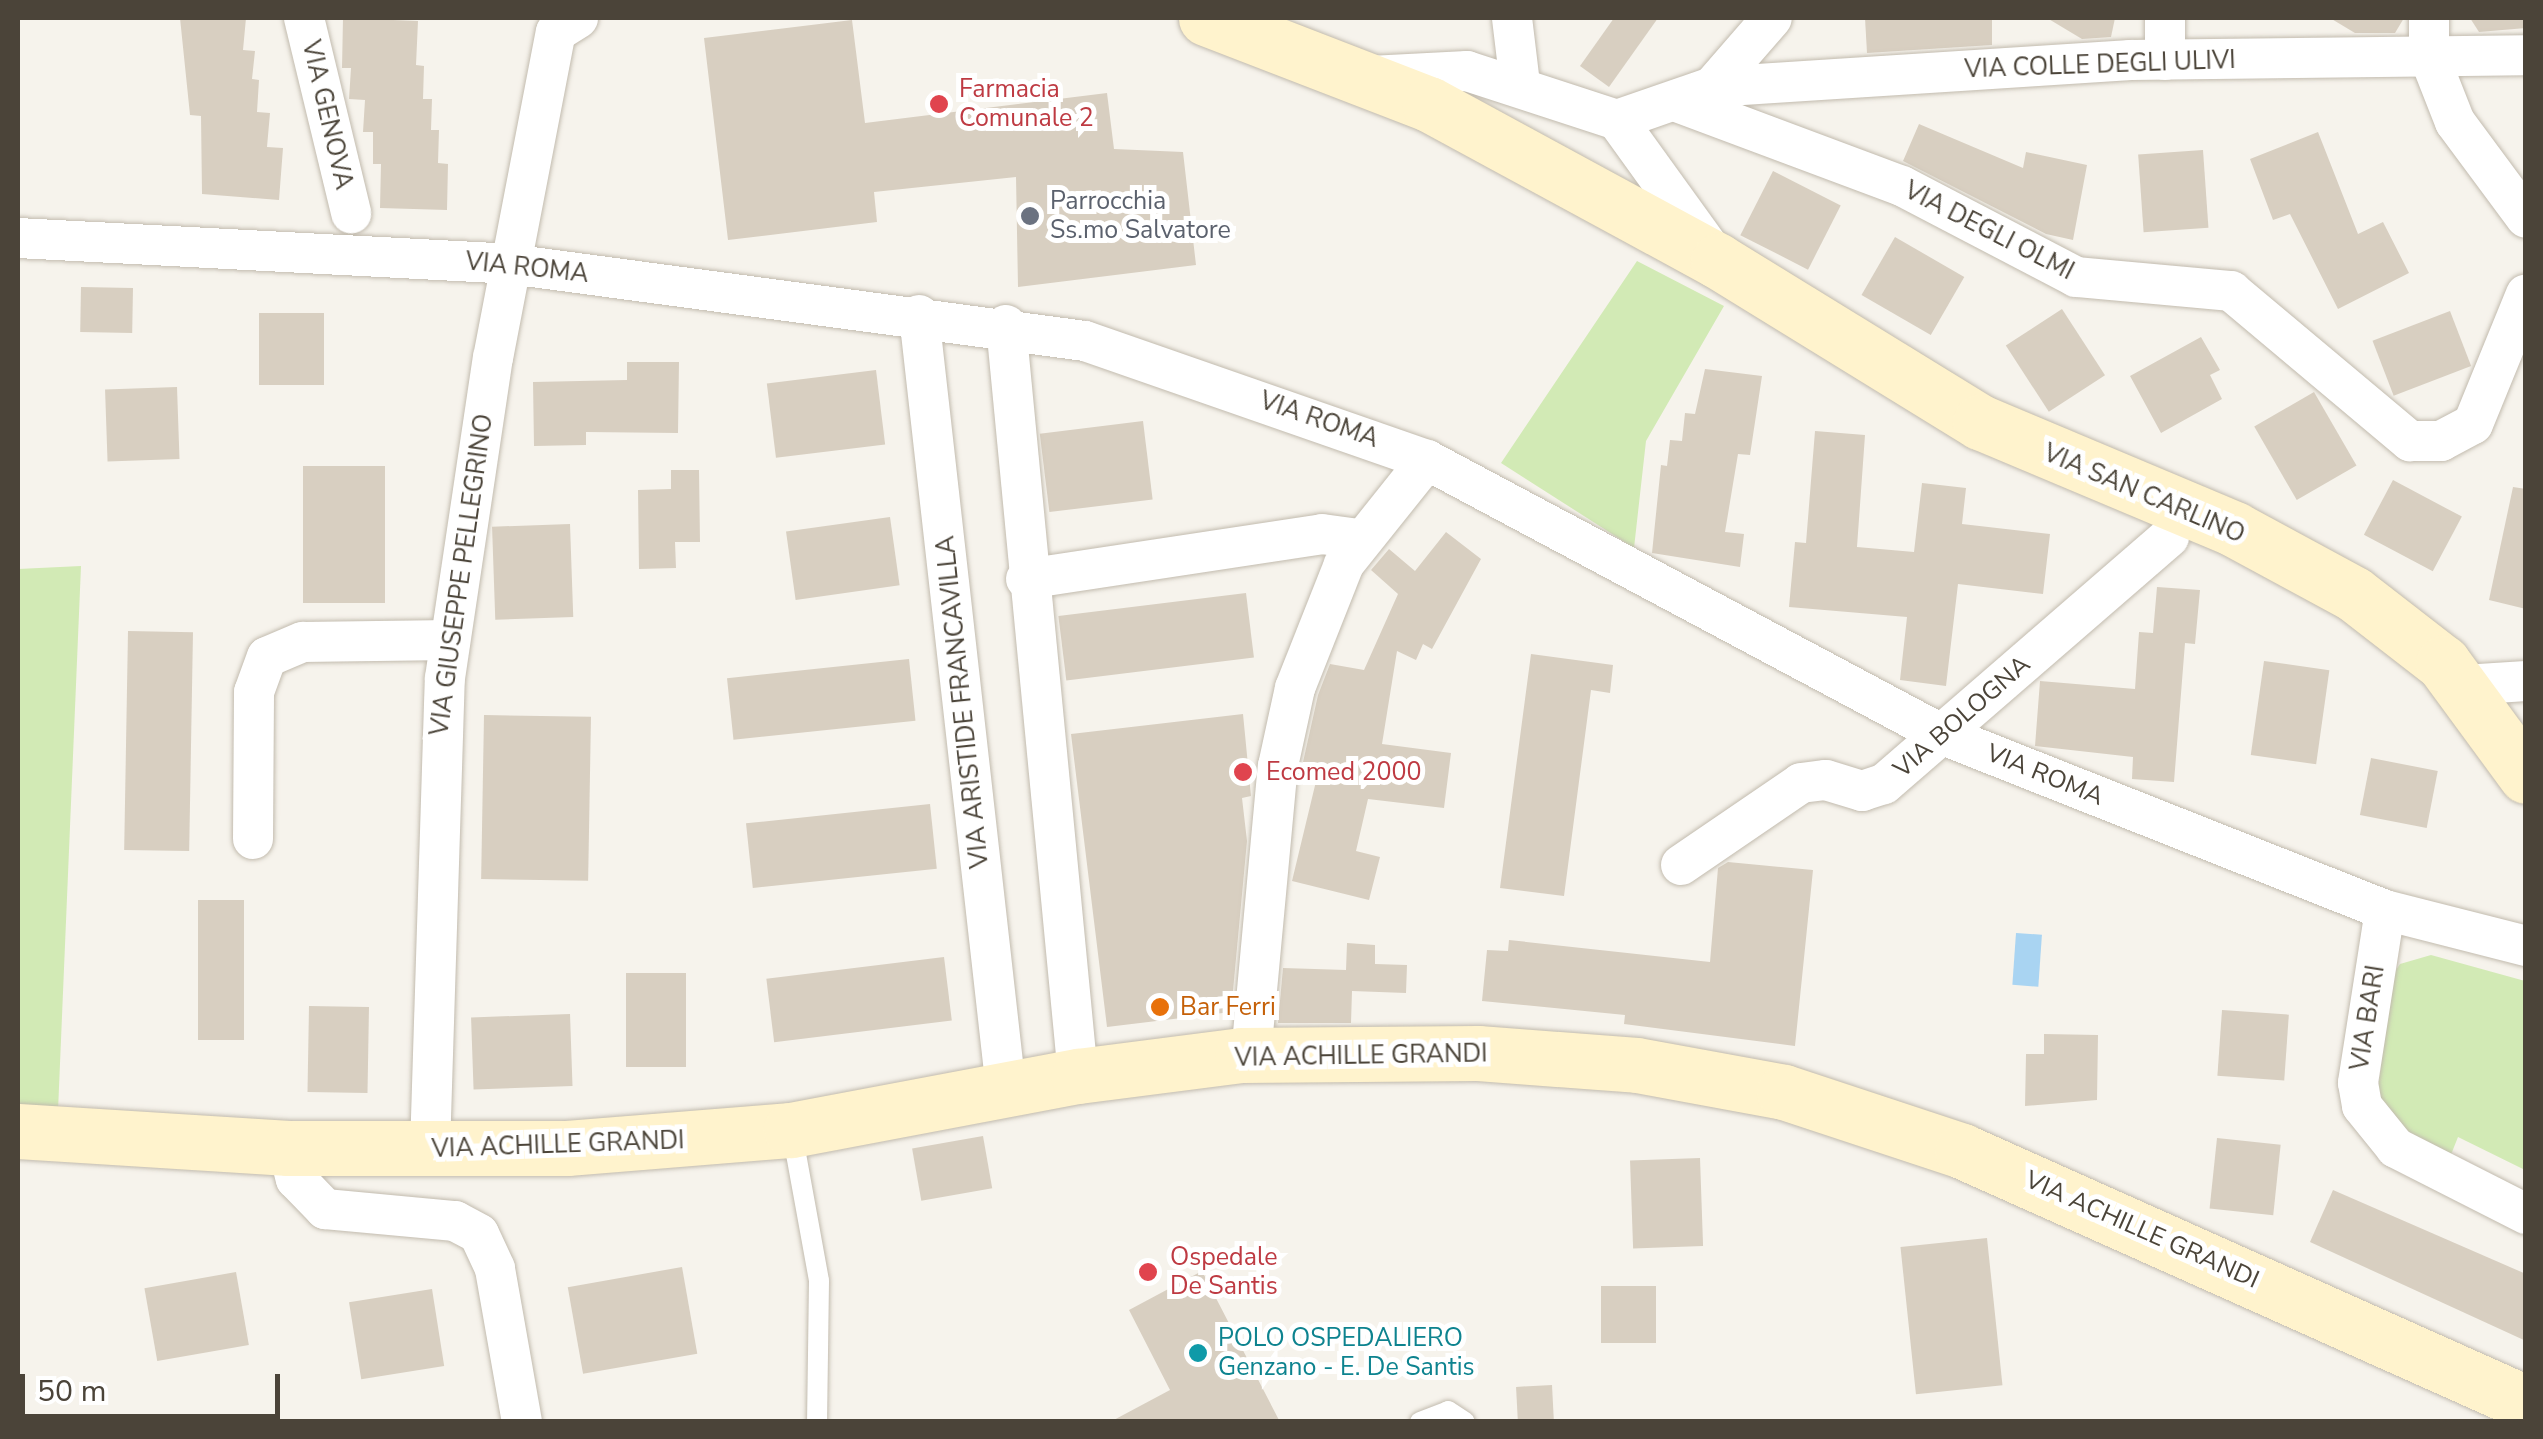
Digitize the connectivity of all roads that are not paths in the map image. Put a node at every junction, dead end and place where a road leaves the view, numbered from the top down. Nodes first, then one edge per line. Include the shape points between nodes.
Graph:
1 (304, 18) edge
2 (1206, 18) edge
3 (1512, 18) edge
4 (1772, 18) edge
5 (2165, 18) edge
6 (552, 22) edge
7 (2429, 37) edge
8 (2526, 55) edge
9 (2165, 60) junction
10 (1370, 76) junction
11 (1520, 84) junction
12 (1694, 94) junction
13 (1617, 120) junction
14 (350, 213) dead end
15 (2526, 218) edge
16 (18, 238) edge
17 (1718, 261) junction
18 (510, 264) junction
19 (2526, 294) edge
20 (919, 315) junction
21 (1006, 325) junction
22 (1427, 460) junction
23 (2169, 537) dead end
24 (1360, 539) junction
25 (1026, 579) junction
26 (450, 640) junction
27 (2526, 680) edge
28 (2495, 718) edge
29 (1943, 735) junction
30 (2526, 776) edge
31 (253, 839) dead end
32 (1681, 865) dead end
33 (2385, 910) junction
34 (2526, 946) edge
35 (1251, 1055) junction
36 (1078, 1076) junction
37 (1006, 1090) junction
38 (791, 1130) junction
39 (18, 1131) edge
40 (288, 1148) junction
41 (430, 1150) junction
42 (2526, 1214) edge
43 (2526, 1403) edge
44 (522, 1422) edge
45 (817, 1422) edge
46 (1420, 1422) edge
47 (1465, 1422) edge

1 - 14 street, VIA GENOVA
2 - 10 street, VIA SAN CARLINO
3 - 11 street
4 - 12 street
5 - 9 street
6 - 18 street, VIA GIUSEPPE PELLEGRINO
7 - 8 street, VIA COLLE DEGLI ULIVI
7 - 9 street, VIA COLLE DEGLI ULIVI
7 - 15 street via 2468,147
9 - 12 street, VIA COLLE DEGLI ULIVI
10 - 11 street, VIA SAN CARLINO via 1445,69
10 - 17 street, VIA SAN CARLINO
11 - 13 street, VIA SAN CARLINO
12 - 13 street
12 - 19 street, VIA DEGLI OLMI via 1902,186 2076,277 2231,291 2410,441 2442,442 2473,424
13 - 17 street, VIA SAN CARLINO
16 - 18 street, VIA ROMA
17 - 28 street, VIA SAN CARLINO via 1980,422 2234,529 2354,594 2416,637
18 - 20 street, VIA ROMA
18 - 26 street, VIA GIUSEPPE PELLEGRINO
20 - 21 street, VIA ROMA
20 - 37 street, VIA ARISTIDE FRANCAVILLA
21 - 22 street, VIA ROMA via 1104,348
21 - 25 street
22 - 24 street
22 - 29 street, VIA ROMA
23 - 29 street, VIA BOLOGNA
24 - 25 street via 1322,534
24 - 35 street via 1319,614 1286,726
25 - 36 street
26 - 31 street via 296,642 267,657 254,692
26 - 41 street, VIA GIUSEPPE PELLEGRINO via 435,780
27 - 28 street
28 - 30 street, VIA SAN CARLINO
29 - 32 street, VIA BOLOGNA via 1870,790 1813,780 1788,790
29 - 33 street, VIA ROMA
33 - 34 street, VIA ROMA
33 - 42 street, VIA BARI via 2358,1083 2362,1106 2396,1148
35 - 36 street, VIA ACHILLE GRANDI
35 - 43 street, VIA ACHILLE GRANDI via 1376,1050 1577,1059 1816,1101 2010,1171
36 - 37 street, VIA ACHILLE GRANDI
37 - 38 street, VIA ACHILLE GRANDI
38 - 41 street, VIA ACHILLE GRANDI
38 - 45 lane via 818,1281
39 - 40 street, VIA ACHILLE GRANDI
40 - 41 street, VIA ACHILLE GRANDI
40 - 44 street via 296,1178 324,1209 454,1221 479,1234 495,1269
46 - 47 lane via 1448,1411

